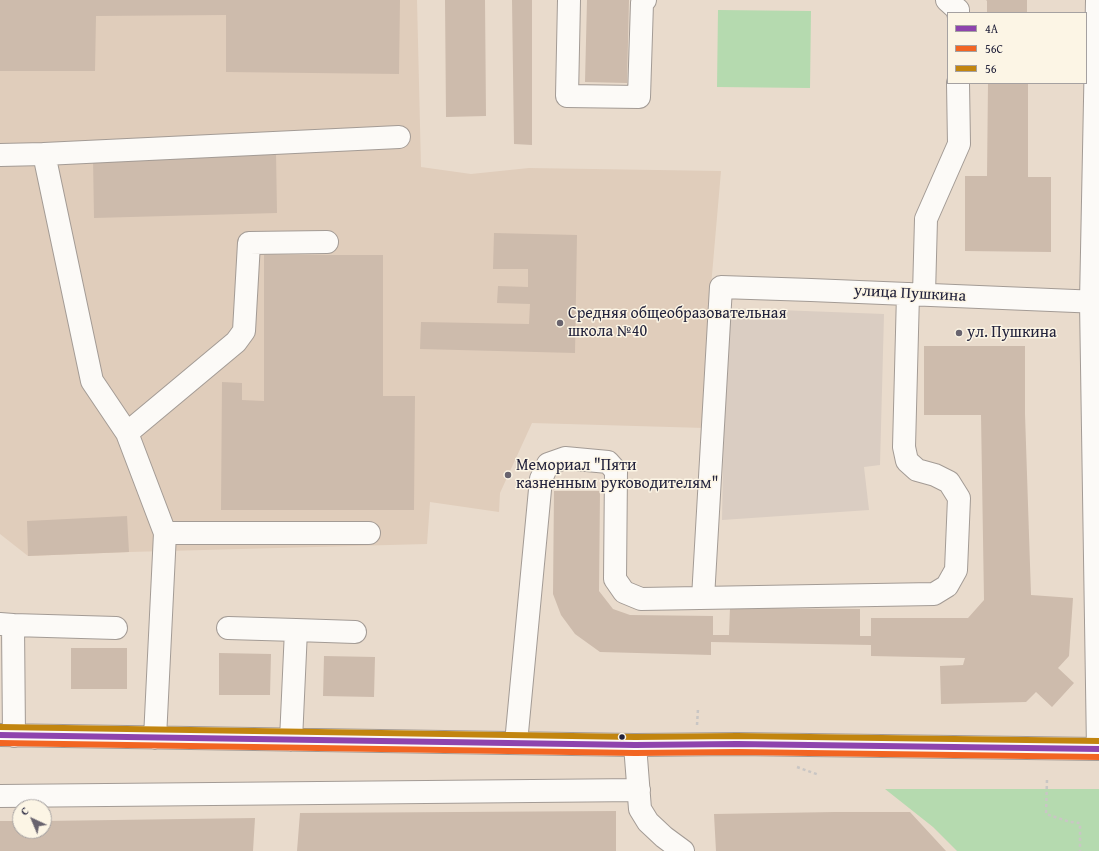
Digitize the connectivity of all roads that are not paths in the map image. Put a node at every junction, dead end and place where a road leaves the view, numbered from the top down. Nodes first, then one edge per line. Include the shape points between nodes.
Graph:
1 (569, 0) edge
2 (645, 0) edge
3 (947, 0) edge
4 (1097, 0) edge
5 (958, 12) edge
6 (958, 84) edge
7 (399, 137) dead end
8 (44, 154) junction
9 (0, 155) edge
10 (1096, 174) edge
11 (327, 242) dead end
12 (916, 294) junction
13 (1095, 302) edge
14 (127, 432) junction
15 (1096, 491) edge
16 (165, 533) junction
17 (369, 533) dead end
18 (704, 598) junction
19 (1097, 602) edge
20 (7, 625) edge
21 (116, 628) dead end
22 (228, 628) dead end
23 (296, 630) junction
24 (355, 632) dead end
25 (7, 736) edge
26 (155, 738) junction
27 (291, 740) junction
28 (516, 743) junction
29 (635, 745) junction
30 (1098, 749) edge
31 (639, 790) junction
32 (0, 796) edge
33 (683, 851) edge

1 - 2 street via 567,96 639,97 642,3
3 - 5 street
4 - 10 street
6 - 12 street via 959,144 926,219
7 - 8 street
8 - 9 street
8 - 14 street via 92,381
10 - 13 street
11 - 14 street via 249,244 244,331 236,342
12 - 13 street, улица Пушкина
12 - 18 street, улица Пушкина via 721,287
12 - 18 street via 904,447 907,461 917,470 949,482 959,498 956,570 947,586 934,594
13 - 15 street
14 - 16 street
15 - 19 street
16 - 17 street
16 - 26 street
18 - 28 street via 641,599 624,592 615,579 616,471 608,462 564,458 548,464 541,479
19 - 30 street
20 - 21 street
20 - 25 street
22 - 23 street
23 - 24 street
23 - 27 street
25 - 26 street
26 - 27 street
27 - 28 street
28 - 29 street
29 - 30 street
29 - 31 street
31 - 32 street
31 - 33 street via 640,809 648,822

